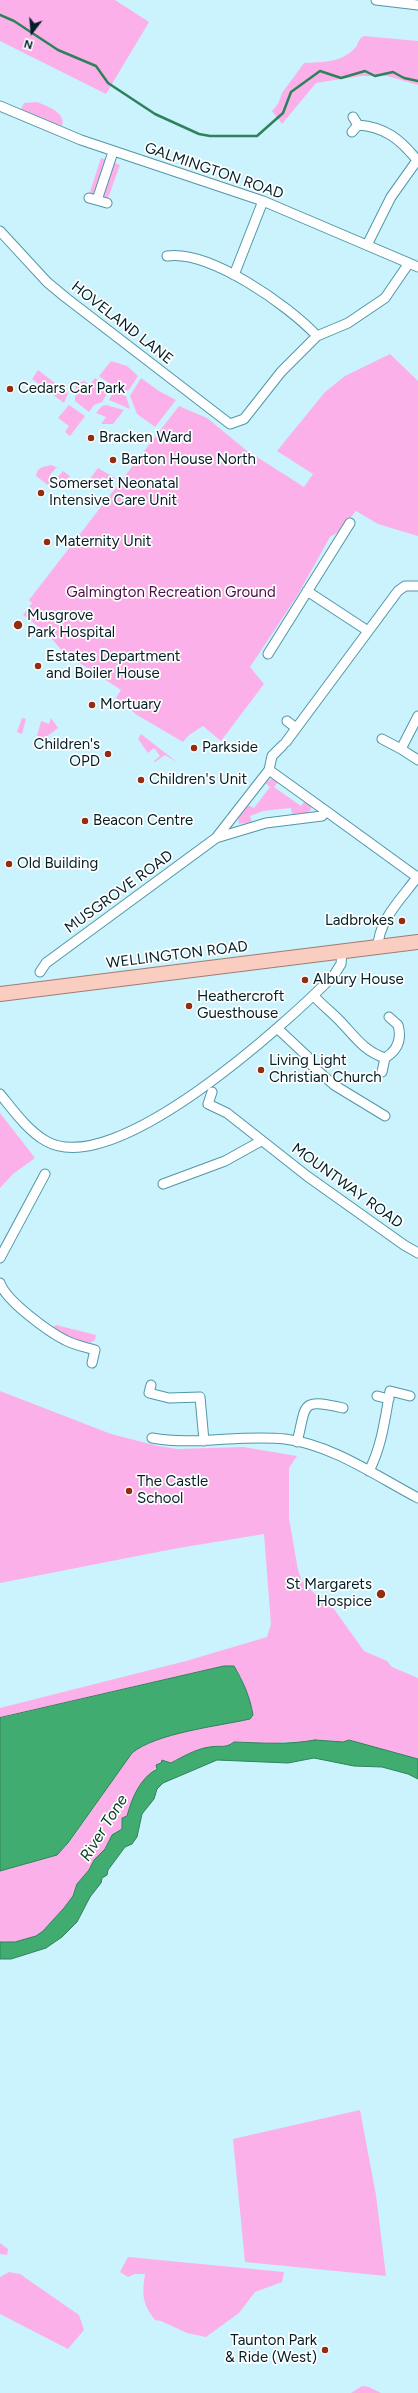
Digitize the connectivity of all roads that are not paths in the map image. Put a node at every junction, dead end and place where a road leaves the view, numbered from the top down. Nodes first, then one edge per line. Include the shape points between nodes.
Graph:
1 (377, 0) edge
2 (418, 5) edge
3 (0, 106) edge
4 (354, 125) dead end
5 (113, 152) junction
6 (418, 160) edge
7 (263, 201) junction
8 (107, 203) dead end
9 (0, 231) edge
10 (367, 246) junction
11 (167, 256) dead end
12 (409, 263) junction
13 (418, 267) edge
14 (234, 275) junction
15 (317, 336) junction
16 (350, 523) dead end
17 (344, 531) junction
18 (352, 536) dead end
19 (418, 586) edge
20 (307, 591) junction
21 (368, 632) junction
22 (268, 654) dead end
23 (418, 716) edge
24 (287, 721) dead end
25 (296, 728) junction
26 (382, 739) dead end
27 (400, 749) junction
28 (418, 760) edge
29 (270, 770) junction
30 (326, 811) junction
31 (216, 838) junction
32 (418, 876) edge
33 (418, 942) edge
34 (378, 947) junction
35 (342, 951) junction
36 (40, 972) dead end
37 (0, 994) edge
38 (314, 996) junction
39 (389, 1018) dead end
40 (277, 1028) junction
41 (385, 1058) junction
42 (382, 1072) dead end
43 (212, 1092) dead end
44 (0, 1094) edge
45 (385, 1116) dead end
46 (261, 1141) junction
47 (45, 1174) dead end
48 (163, 1184) dead end
49 (418, 1253) edge
50 (0, 1258) edge
51 (0, 1283) edge
52 (92, 1363) dead end
53 (149, 1392) dead end
54 (210, 1396) dead end
55 (377, 1396) dead end
56 (410, 1396) dead end
57 (200, 1397) junction
58 (389, 1399) junction
59 (343, 1408) dead end
60 (152, 1438) dead end
61 (204, 1441) junction
62 (296, 1442) junction
63 (369, 1471) junction
64 (418, 1498) edge

1 - 2 street
3 - 5 street, GALMINGTON ROAD
4 - 6 street via 374,126 384,130
5 - 7 street, GALMINGTON ROAD
5 - 8 street via 93,199
6 - 10 street via 391,197
7 - 10 street, GALMINGTON ROAD
7 - 14 street
9 - 15 street, HOVELAND LANE via 47,282 95,322 207,405 225,422 235,424 244,419 281,372
10 - 12 street, GALMINGTON ROAD
11 - 14 street via 178,254 207,262
12 - 13 street, GALMINGTON ROAD
12 - 15 street via 386,298 348,323
14 - 15 street via 267,295
16 - 17 street
17 - 18 street
17 - 20 street
19 - 21 street, MUSGROVE ROAD via 405,586 398,591
20 - 21 street
20 - 22 street
21 - 25 street, MUSGROVE ROAD
23 - 27 street
24 - 25 street
25 - 29 street, MUSGROVE ROAD via 272,756
26 - 27 street
27 - 28 street
29 - 30 street
29 - 31 street, MUSGROVE ROAD
30 - 31 street, MUSGROVE ROAD via 322,816 266,823
30 - 32 street
31 - 36 street, MUSGROVE ROAD via 46,963
32 - 34 street via 384,923
33 - 34 main road, WELLINGTON ROAD
34 - 35 main road, WELLINGTON ROAD
35 - 37 main road, WELLINGTON ROAD
35 - 38 street via 339,968
38 - 40 street
38 - 41 street via 355,1040 371,1052
39 - 41 street via 402,1023 400,1040 396,1048
40 - 44 street via 238,1062 177,1106 130,1132 103,1142 70,1146 47,1142 20,1118
40 - 45 street via 325,1077
41 - 42 street
43 - 46 street, MOUNTWAY ROAD via 208,1104 227,1113
46 - 48 street via 225,1161
46 - 49 street, MOUNTWAY ROAD
47 - 50 street
51 - 52 street via 13,1300 66,1341 96,1346
53 - 57 street via 169,1398
54 - 57 street
55 - 58 street
56 - 58 street via 390,1391
57 - 61 street
58 - 63 street via 382,1437
59 - 62 street via 317,1402 310,1405 303,1414
60 - 61 street via 172,1442
61 - 62 street via 251,1438
62 - 63 street via 338,1455
63 - 64 street

